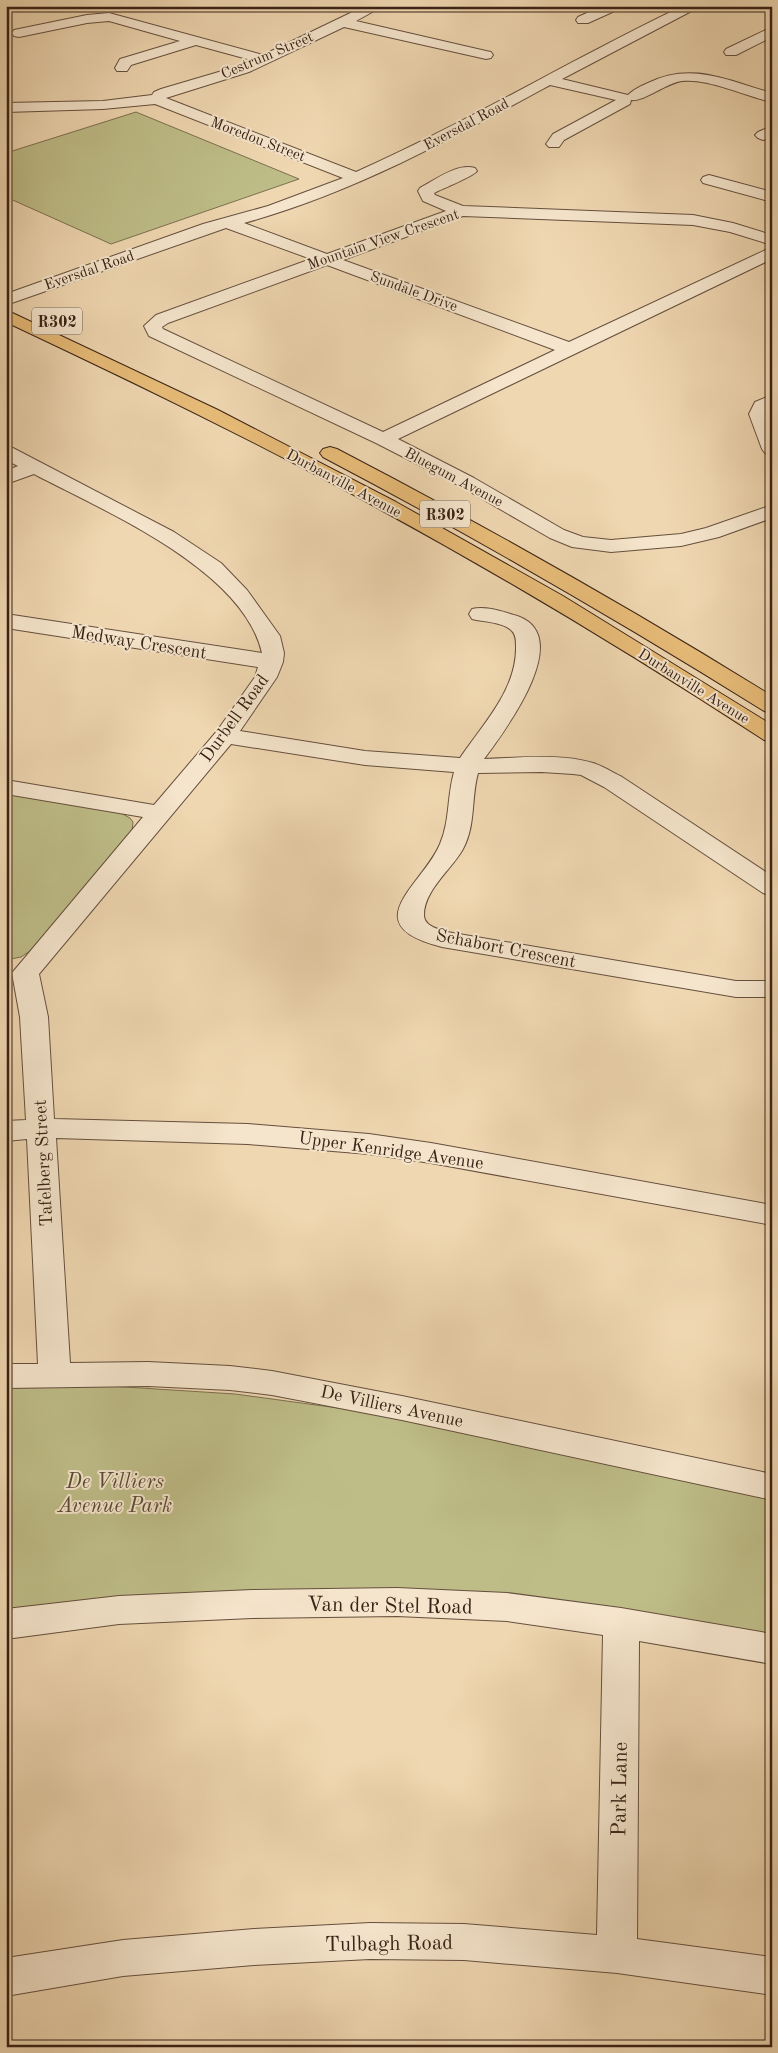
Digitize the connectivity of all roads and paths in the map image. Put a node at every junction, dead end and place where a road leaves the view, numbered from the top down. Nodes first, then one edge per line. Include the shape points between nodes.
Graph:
1 (376, 6) edge
2 (614, 6) edge
3 (694, 6) edge
4 (583, 20) dead end
5 (342, 22) junction
6 (771, 32) edge
7 (19, 33) dead end
8 (195, 41) junction
9 (731, 52) dead end
10 (486, 54) dead end
11 (262, 60) junction
12 (710, 64) dead end
13 (122, 68) dead end
14 (690, 76) junction
15 (547, 80) junction
16 (628, 98) junction
17 (772, 98) edge
18 (158, 99) junction
19 (6, 106) edge
20 (554, 144) dead end
21 (469, 171) dead end
22 (358, 178) junction
23 (709, 180) dead end
24 (772, 197) edge
25 (461, 211) junction
26 (230, 224) junction
27 (772, 240) edge
28 (772, 252) edge
29 (326, 259) junction
30 (10, 304) edge
31 (153, 326) joint
32 (570, 349) junction
33 (772, 401) edge
34 (383, 439) junction
35 (772, 449) edge
36 (6, 452) edge
37 (35, 467) junction
38 (6, 478) edge
39 (772, 511) edge
40 (480, 614) dead end
41 (6, 622) edge
42 (272, 662) junction
43 (772, 706) edge
44 (772, 735) edge
45 (225, 736) junction
46 (468, 766) junction
47 (6, 787) edge
48 (160, 813) junction
49 (772, 888) edge
50 (16, 971) edge
51 (772, 989) edge
52 (41, 1128) junction
53 (6, 1131) edge
54 (772, 1215) edge
55 (55, 1374) junction
56 (6, 1376) edge
57 (772, 1487) edge
58 (621, 1622) junction
59 (6, 1624) edge
60 (772, 1650) edge
61 (617, 1955) junction
62 (772, 1976) edge
63 (6, 1977) edge

1 - 5 street, Cestrum Street
2 - 4 street
3 - 15 street, Eversdal Road
5 - 10 street
5 - 11 street, Cestrum Street
6 - 9 street
7 - 8 street via 109,17
8 - 11 street
8 - 13 street via 125,62
11 - 18 street, Cestrum Street via 244,69 162,94
12 - 14 street
14 - 16 street via 667,79
14 - 17 street
15 - 16 street
15 - 22 street, Eversdal Road via 395,162
16 - 20 street via 558,137
18 - 19 street, Cestrum Street via 121,104
18 - 22 street, Moredou Street
21 - 25 street via 426,191 430,198
22 - 26 street, Eversdal Road
23 - 24 street
25 - 27 street, Mountain View Crescent via 692,220
25 - 29 street, Mountain View Crescent
26 - 29 street, Sundale Drive
26 - 30 street, Eversdal Road via 216,237
28 - 32 street
29 - 31 street, Mountain View Crescent via 162,319
29 - 32 street, Sundale Drive
30 - 43 main road, Durbanville Avenue / R302 via 220,399 407,493 571,584
30 - 44 main road, Durbanville Avenue / R302 via 430,528 621,639
31 - 34 street, Bluegum Avenue via 158,334
32 - 34 street
33 - 35 street via 762,406 759,414
34 - 39 street, Bluegum Avenue via 579,543 611,546 680,540 712,533
36 - 37 street, Durbell Road
37 - 38 street
37 - 42 street, Durbell Road via 167,536 213,568 239,595 270,636
40 - 46 street, Schabort Crescent via 506,620 525,632 528,662 516,692
41 - 42 street, Medway Crescent
42 - 45 street, Durbell Road via 260,687
45 - 46 street via 365,758
45 - 48 street, Durbell Road
46 - 49 street via 542,765 598,773
46 - 51 street, Schabort Crescent via 459,829 450,849 411,906 411,918 420,930 442,938 688,982 736,989
47 - 48 street
48 - 50 street, Durbell Road
50 - 52 street, Tafelberg Street via 34,1017
52 - 53 street, Upper Kenridge Avenue
52 - 54 street, Upper Kenridge Avenue via 257,1135 369,1144
52 - 55 street, Tafelberg Street
55 - 56 street, De Villiers Avenue
55 - 57 street, De Villiers Avenue via 178,1375 280,1385
58 - 59 street, Van der Stel Road via 507,1607 397,1602 119,1610
58 - 60 street, Van der Stel Road
58 - 61 street, Park Lane
61 - 62 street, Tulbagh Road
61 - 63 street, Tulbagh Road via 464,1942 370,1940 123,1958

